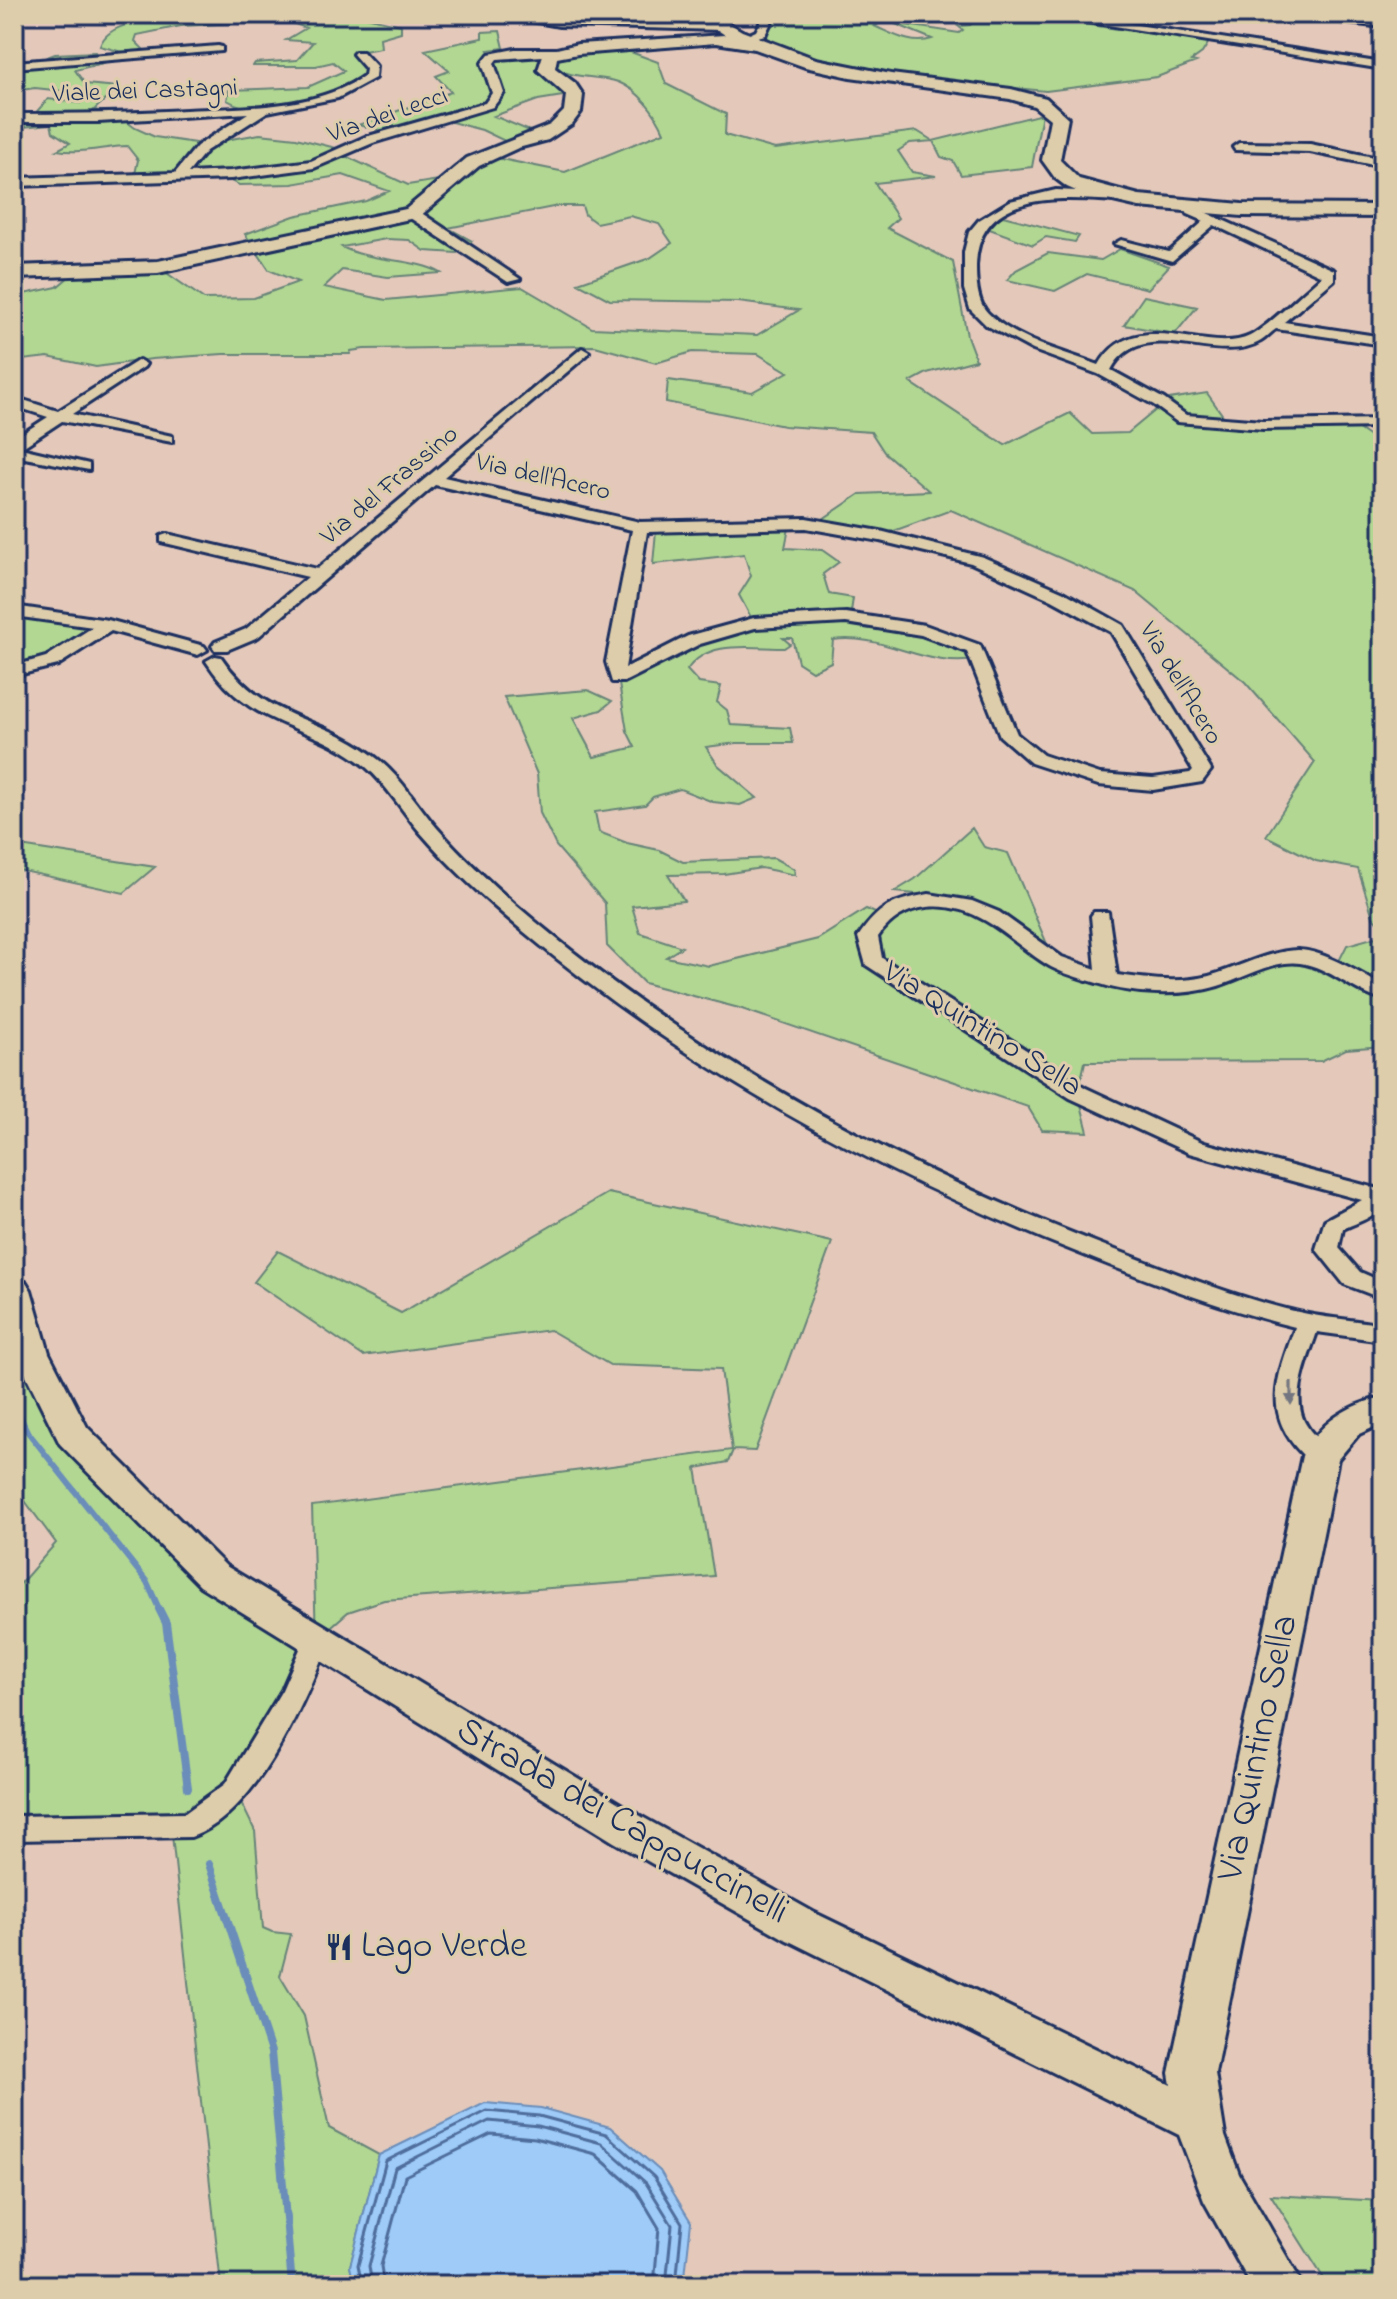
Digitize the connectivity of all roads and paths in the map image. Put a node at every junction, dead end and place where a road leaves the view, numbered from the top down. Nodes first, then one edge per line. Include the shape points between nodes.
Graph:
1 (497, 14) edge
2 (702, 14) edge
3 (770, 14) edge
4 (1045, 14) edge
5 (1296, 14) edge
6 (1383, 24) edge
7 (675, 33) junction
8 (727, 36) junction
9 (218, 49) dead end
10 (559, 52) junction
11 (359, 54) dead end
12 (14, 65) edge
13 (1383, 66) edge
14 (263, 109) junction
15 (14, 118) edge
16 (1239, 147) dead end
17 (1383, 163) edge
18 (180, 178) junction
19 (14, 182) edge
20 (1116, 197) junction
21 (1191, 207) junction
22 (1383, 211) edge
23 (412, 213) junction
24 (1212, 220) junction
25 (1121, 244) dead end
26 (14, 272) edge
27 (513, 279) dead end
28 (1273, 324) junction
29 (1383, 341) edge
30 (582, 352) dead end
31 (139, 364) dead end
32 (1103, 371) junction
33 (14, 401) edge
34 (60, 416) junction
35 (1383, 423) edge
36 (167, 439) dead end
37 (14, 448) edge
38 (84, 467) dead end
39 (435, 480) junction
40 (640, 527) junction
41 (167, 539) dead end
42 (322, 575) junction
43 (14, 611) edge
44 (108, 625) junction
45 (211, 652) junction
46 (14, 671) edge
47 (1101, 916) dead end
48 (1107, 980) junction
49 (1383, 994) edge
50 (1379, 1197) edge
51 (14, 1290) edge
52 (1383, 1291) edge
53 (1308, 1322) junction
54 (1383, 1333) edge
55 (1383, 1410) edge
56 (1320, 1456) junction
57 (316, 1640) junction
58 (14, 1828) edge
59 (1197, 2121) junction
60 (1279, 2285) edge

1 - 7 street
2 - 8 street
3 - 8 street via 761,33
4 - 13 street
5 - 6 street
7 - 8 street
7 - 10 street
8 - 20 street via 839,70 1040,102 1059,118 1051,160 1061,174
9 - 12 street
10 - 18 street, Via dei Lecci via 493,56 488,63 498,93 489,105 369,140 314,164
10 - 23 street via 547,60 546,70 567,79 577,95 571,115 542,136 472,163
11 - 14 street via 372,68 362,84
14 - 15 street, Viale dei Castagni
14 - 18 street, Viale dei Castagni via 196,153
16 - 17 street via 1310,148
18 - 19 street
20 - 21 street
20 - 32 street via 1057,192 1023,198 980,223 970,239 969,270 980,313 1041,347
21 - 22 street
21 - 24 street
23 - 26 street via 158,267
23 - 27 street
24 - 25 street via 1172,257
24 - 28 street via 1329,273
28 - 29 street
28 - 32 street via 1241,344 1134,342 1115,352
30 - 39 street, Via del Frassino
31 - 34 street
32 - 35 street via 1182,419 1263,425
33 - 34 street
34 - 36 street
34 - 37 street
37 - 38 street
39 - 40 street, Via dell'Acero
39 - 42 street, Via del Frassino
40 - 40 street, Via dell'Acero via 615,662 618,678 694,640 754,623 846,618 925,630 974,649 1009,736 1037,759 1098,779 1153,784 1196,778 1202,770 1117,629 977,560 806,523
41 - 42 street
42 - 45 street, Via del Frassino via 252,633
43 - 44 street
44 - 45 street
44 - 46 street via 52,661
45 - 53 street via 220,673 245,697 371,762 462,865 534,931 622,999 750,1084 959,1194 1044,1231 1179,1282
47 - 48 street
48 - 49 street, Via Quintino Sella via 1165,987 1210,982 1300,956
48 - 50 street, Via Quintino Sella via 1055,961 992,916 965,905 929,900 906,904 882,916 868,937 873,961 1078,1093 1197,1148
50 - 52 street, Via Quintino Sella via 1333,1225 1327,1249 1352,1278
51 - 57 street, Strada dei Cappuccinelli via 32,1353 73,1435 213,1576
53 - 54 street
53 -> 56 street via 1290,1382 1291,1419
55 - 56 street, Via Quintino Sella via 1339,1429
56 - 59 street, Via Quintino Sella via 1192,2073
57 - 58 street via 294,1694 235,1792 191,1825
57 - 59 street, Strada dei Cappuccinelli via 629,1830 800,1926
59 - 60 street via 1225,2200

